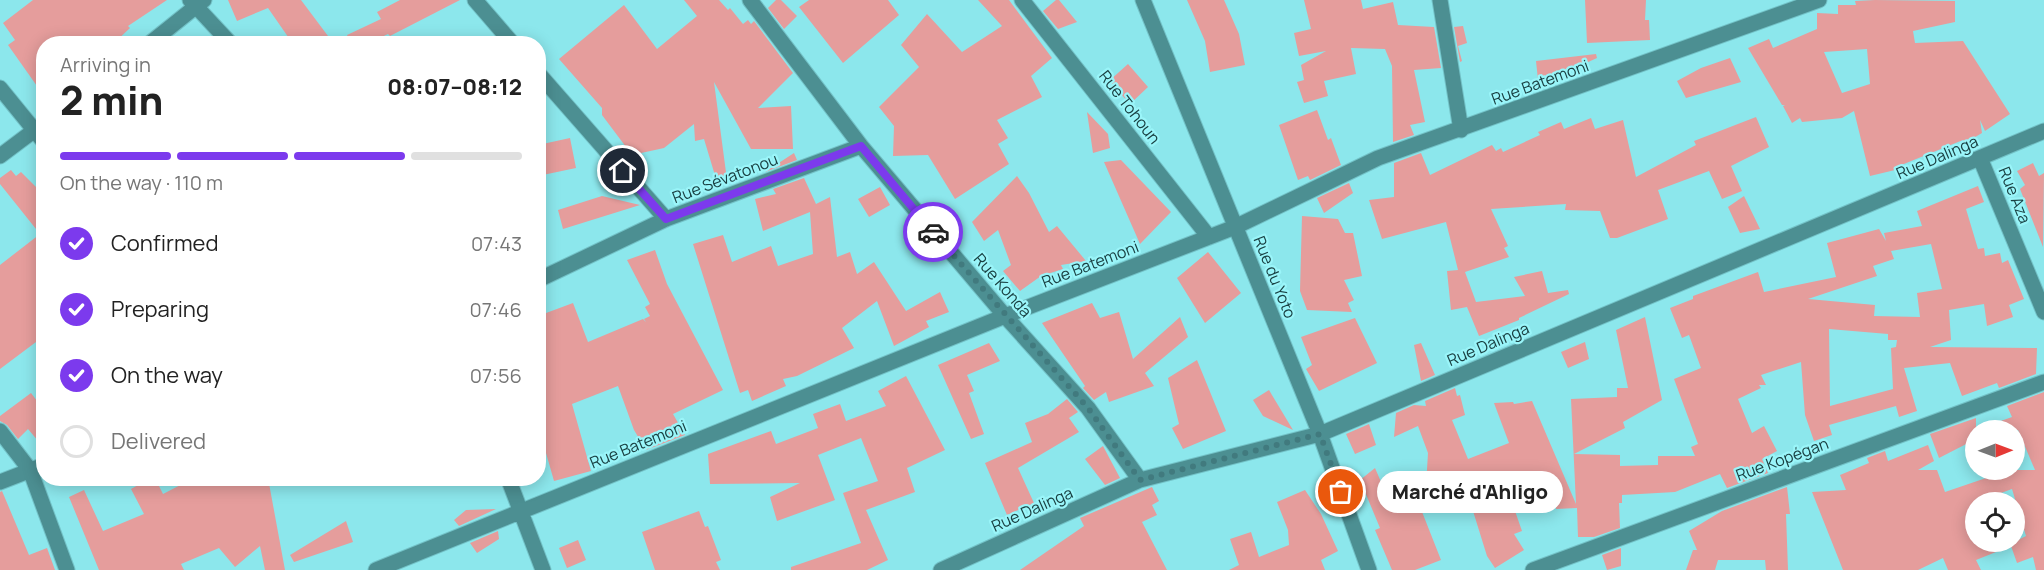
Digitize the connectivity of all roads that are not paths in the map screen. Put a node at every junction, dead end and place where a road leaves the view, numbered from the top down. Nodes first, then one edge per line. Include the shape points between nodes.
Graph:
1 (475, 0) edge
2 (750, 0) edge
3 (1022, 0) edge
4 (1143, 0) edge
5 (1440, 0) edge
6 (1819, 0) edge
7 (196, 3) edge
8 (158, 36) edge
9 (224, 36) edge
10 (506, 36) edge
11 (546, 82) edge
12 (0, 88) edge
13 (36, 128) edge
14 (1461, 130) junction
15 (2044, 131) edge
16 (36, 134) edge
17 (861, 146) junction
18 (0, 156) edge
19 (1980, 158) junction
20 (666, 219) junction
21 (1235, 227) junction
22 (1209, 237) junction
23 (546, 276) edge
24 (2044, 312) edge
25 (1005, 316) junction
26 (2044, 381) edge
27 (0, 431) edge
28 (1320, 434) junction
29 (36, 466) edge
30 (36, 467) edge
31 (1140, 480) junction
32 (0, 482) edge
33 (43, 486) edge
34 (511, 486) edge
35 (520, 511) junction
36 (67, 570) edge
37 (376, 570) edge
38 (543, 570) edge
39 (941, 570) edge
40 (1369, 570) edge
41 (1533, 570) edge

1 - 10 street
2 - 17 street, Rue Konda
3 - 22 street, Rue Tohoun
4 - 21 street, Rue du Yoto
5 - 14 street
6 - 14 street, Rue Batemoni
7 - 8 street
7 - 9 street
11 - 20 street
12 - 13 street
14 - 21 street, Rue Batemoni via 1378,159
15 - 19 street, Rue Dalinga
16 - 18 street
17 - 20 street, Rue Sévatonou
17 - 25 street, Rue Konda
19 - 24 street, Rue Aza
19 - 28 street, Rue Dalinga
20 - 23 street, Rue Sévatonou
21 - 22 street, Rue Batemoni
21 - 28 street, Rue du Yoto
22 - 25 street, Rue Batemoni
25 - 31 street, Rue Konda via 1088,408
25 - 35 street, Rue Batemoni
26 - 41 street, Rue Kopégan
27 - 29 street
28 - 31 street, Rue Dalinga
28 - 40 street, Rue du Yoto
30 - 32 street
31 - 39 street, Rue Dalinga
33 - 36 street
34 - 35 street
35 - 37 street, Rue Batemoni
35 - 38 street

